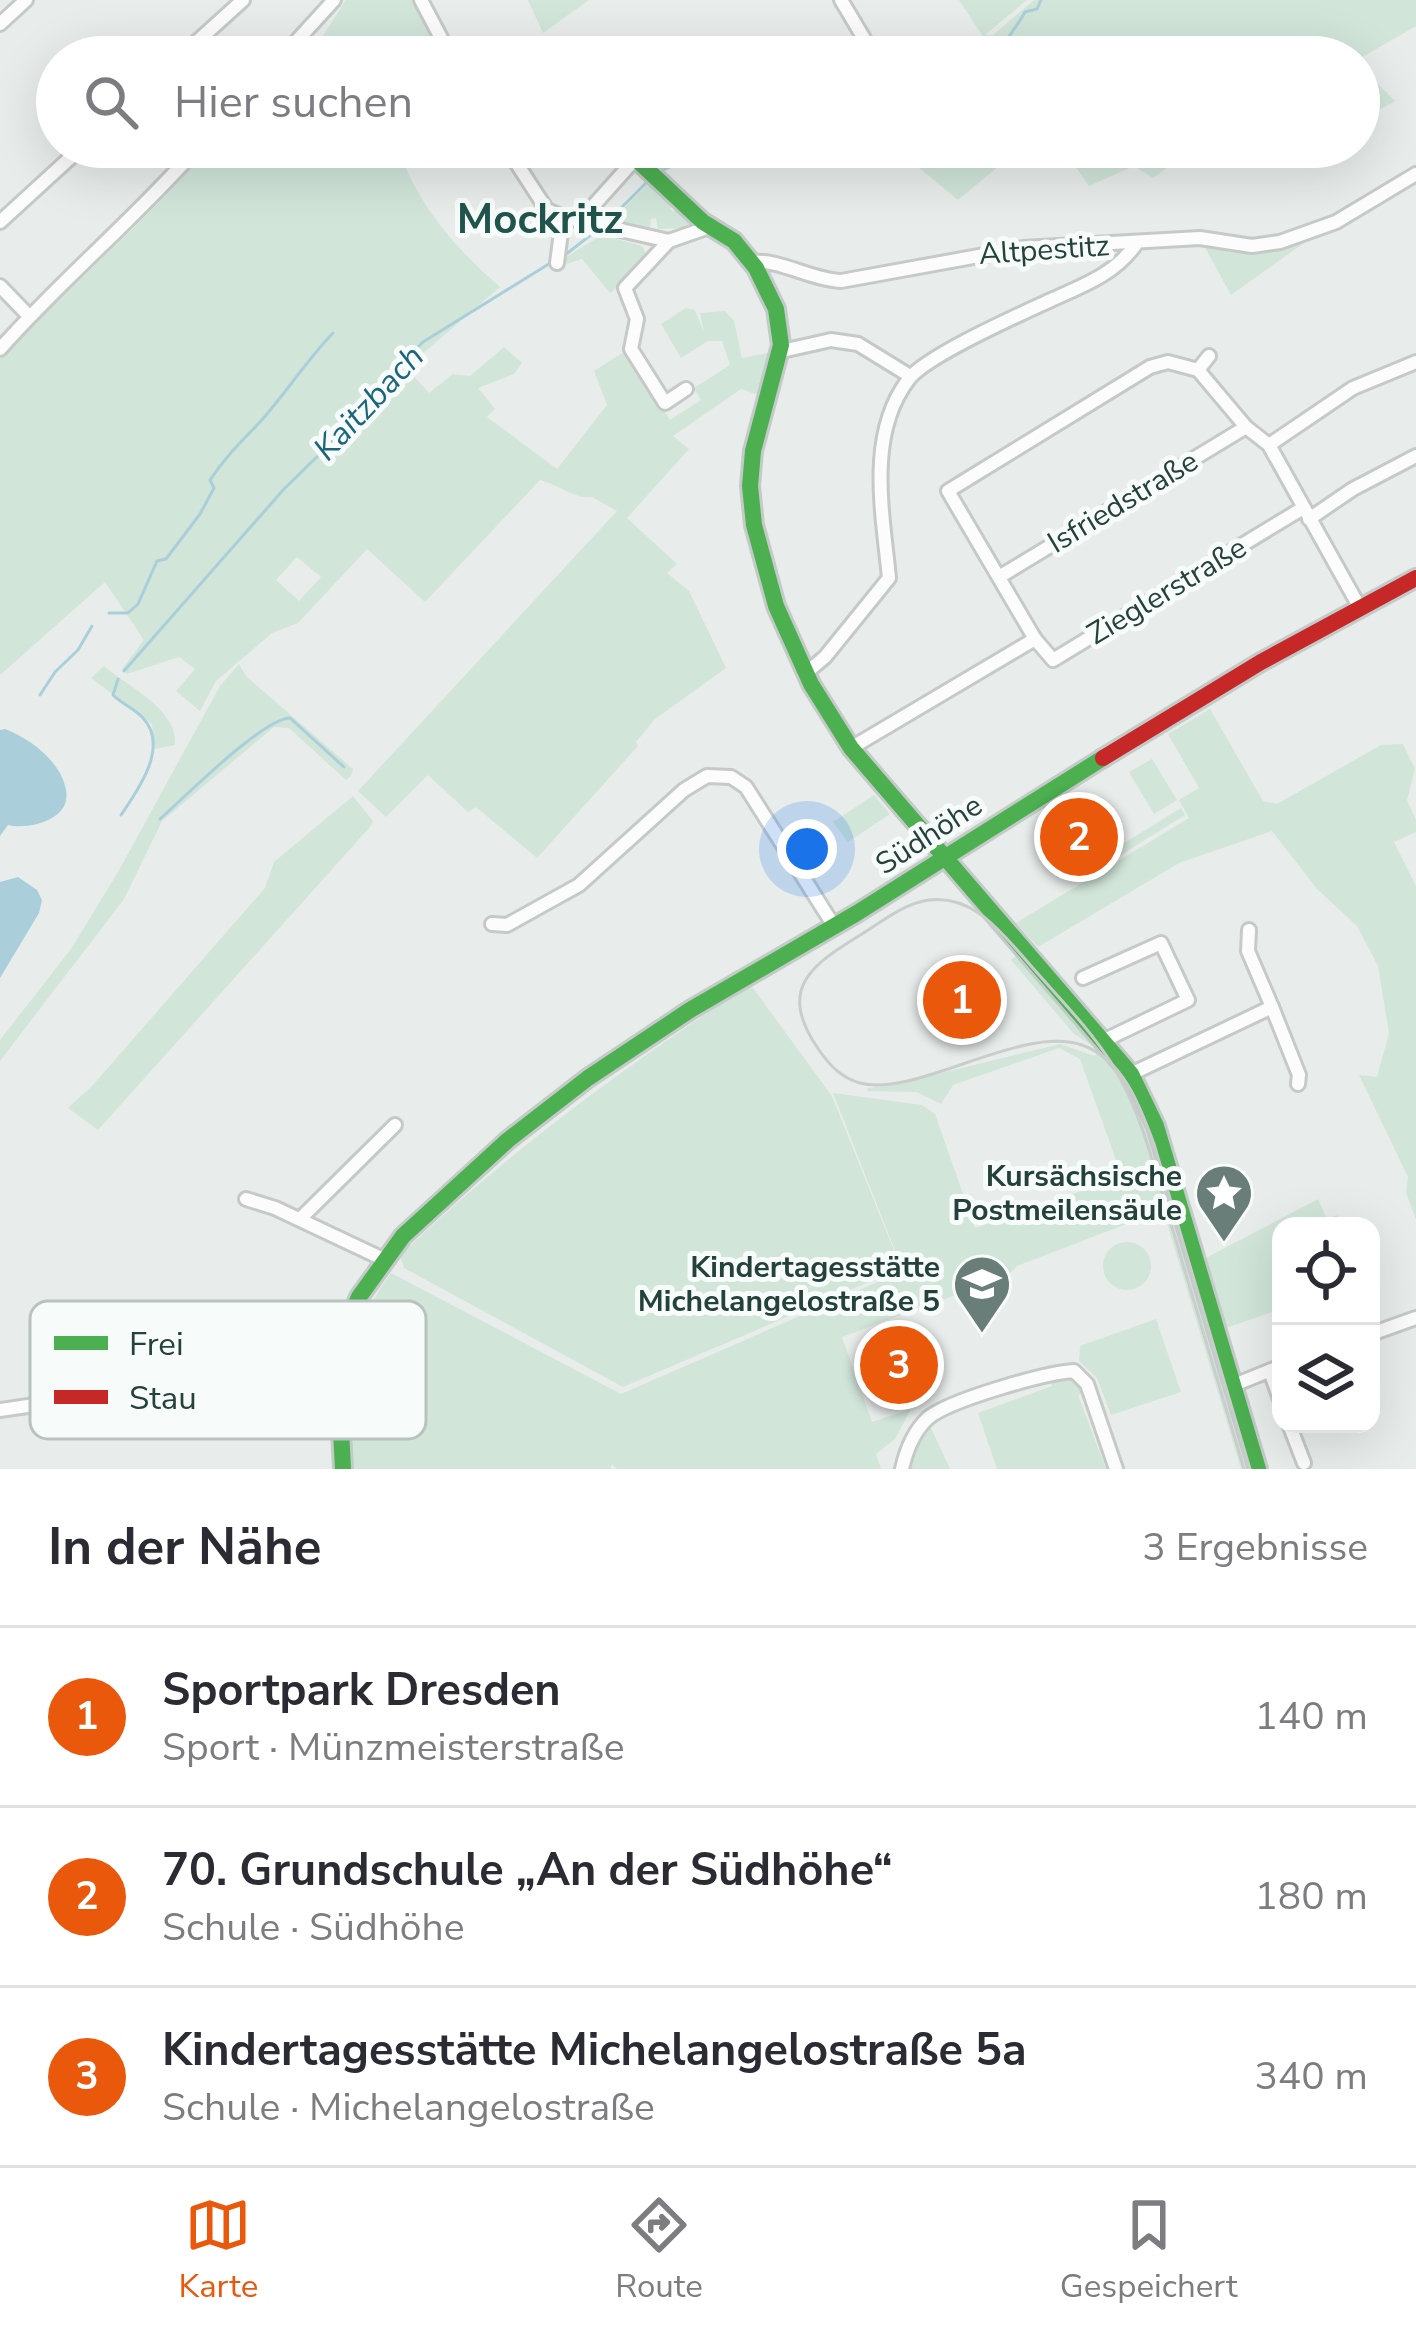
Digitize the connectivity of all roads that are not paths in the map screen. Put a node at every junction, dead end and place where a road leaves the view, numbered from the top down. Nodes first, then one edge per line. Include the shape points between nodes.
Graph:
1 (26, 0) edge
2 (243, 0) edge
3 (334, 0) edge
4 (421, 0) edge
5 (841, 0) edge
6 (0, 24) edge
7 (203, 36) edge
8 (301, 36) edge
9 (441, 36) edge
10 (862, 36) edge
11 (59, 168) edge
12 (179, 168) edge
13 (520, 168) edge
14 (647, 168) edge
15 (649, 168) edge
16 (1416, 174) edge
17 (563, 217) junction
18 (0, 222) edge
19 (599, 224) junction
20 (709, 227) junction
21 (669, 241) junction
22 (1136, 244) junction
23 (558, 259) dead end
24 (753, 262) junction
25 (0, 286) edge
26 (29, 316) junction
27 (0, 349) edge
28 (782, 351) junction
29 (1209, 356) dead end
30 (1416, 362) edge
31 (1198, 370) junction
32 (910, 376) junction
33 (686, 389) dead end
34 (1246, 428) junction
35 (1269, 445) junction
36 (1416, 456) edge
37 (1306, 514) junction
38 (999, 577) junction
39 (1416, 578) edge
40 (1360, 608) junction
41 (1035, 639) junction
42 (806, 673) junction
43 (851, 748) junction
44 (944, 856) junction
45 (491, 924) dead end
46 (834, 926) junction
47 (1249, 931) dead end
48 (1083, 978) dead end
49 (1272, 1007) junction
50 (1105, 1040) junction
51 (1131, 1074) junction
52 (1298, 1084) dead end
53 (395, 1125) dead end
54 (246, 1199) dead end
55 (300, 1219) junction
56 (383, 1259) junction
57 (358, 1301) edge
58 (1416, 1318) edge
59 (1380, 1331) edge
60 (1272, 1369) edge
61 (1234, 1385) junction
62 (30, 1406) edge
63 (0, 1410) edge
64 (1292, 1433) edge
65 (340, 1439) edge
66 (1304, 1463) dead end
67 (343, 1469) edge
68 (902, 1469) edge
69 (1116, 1469) edge
70 (1258, 1469) edge

1 - 6 street
2 - 7 street
3 - 8 street
4 - 9 street
5 - 10 street
11 - 18 street
12 - 26 street
13 - 17 street via 547,209
14 - 19 street via 594,205
15 - 20 street
16 - 22 street, Altpestitz via 1336,221 1280,242
17 - 19 street
17 - 23 street
19 - 21 street
20 - 21 street
20 - 24 street
21 - 33 street via 625,288 637,319 632,350 665,403
22 - 24 street, Altpestitz via 984,252 841,281
22 - 32 street via 1124,262 1090,282
24 - 28 street via 776,309
25 - 26 street
26 - 27 street
28 - 32 street via 831,340 858,344
28 - 42 street via 753,451 749,502 753,535
29 - 31 street
30 - 35 street via 1353,388
31 - 34 street
31 - 38 street via 1168,362 1150,367 948,490
32 - 42 street via 882,451 889,578
34 - 35 street
34 - 38 street, Isfriedstraße
35 - 37 street
36 - 37 street
37 - 40 street
37 - 41 street, Zieglerstraße via 1053,660
38 - 41 street
39 - 40 street, Südhöhe
40 - 44 street, Südhöhe
41 - 43 street
42 - 43 street
43 - 44 street
44 - 46 street, Südhöhe
44 - 50 street
45 - 46 street via 507,925 579,885 707,776 746,787
46 - 56 street, Südhöhe via 572,1090 450,1190
47 - 49 street via 1248,951
48 - 50 street via 1161,943 1188,1000
49 - 51 street
49 - 52 street
50 - 51 street
51 - 61 street via 1156,1126
53 - 55 street
54 - 55 street
55 - 56 street
56 - 57 street, Südhöhe
58 - 59 street
60 - 61 street
61 - 70 street
62 - 63 street
64 - 66 street
65 - 67 street, Südhöhe
68 - 69 street via 914,1436 934,1414 1047,1373 1074,1371 1087,1384

